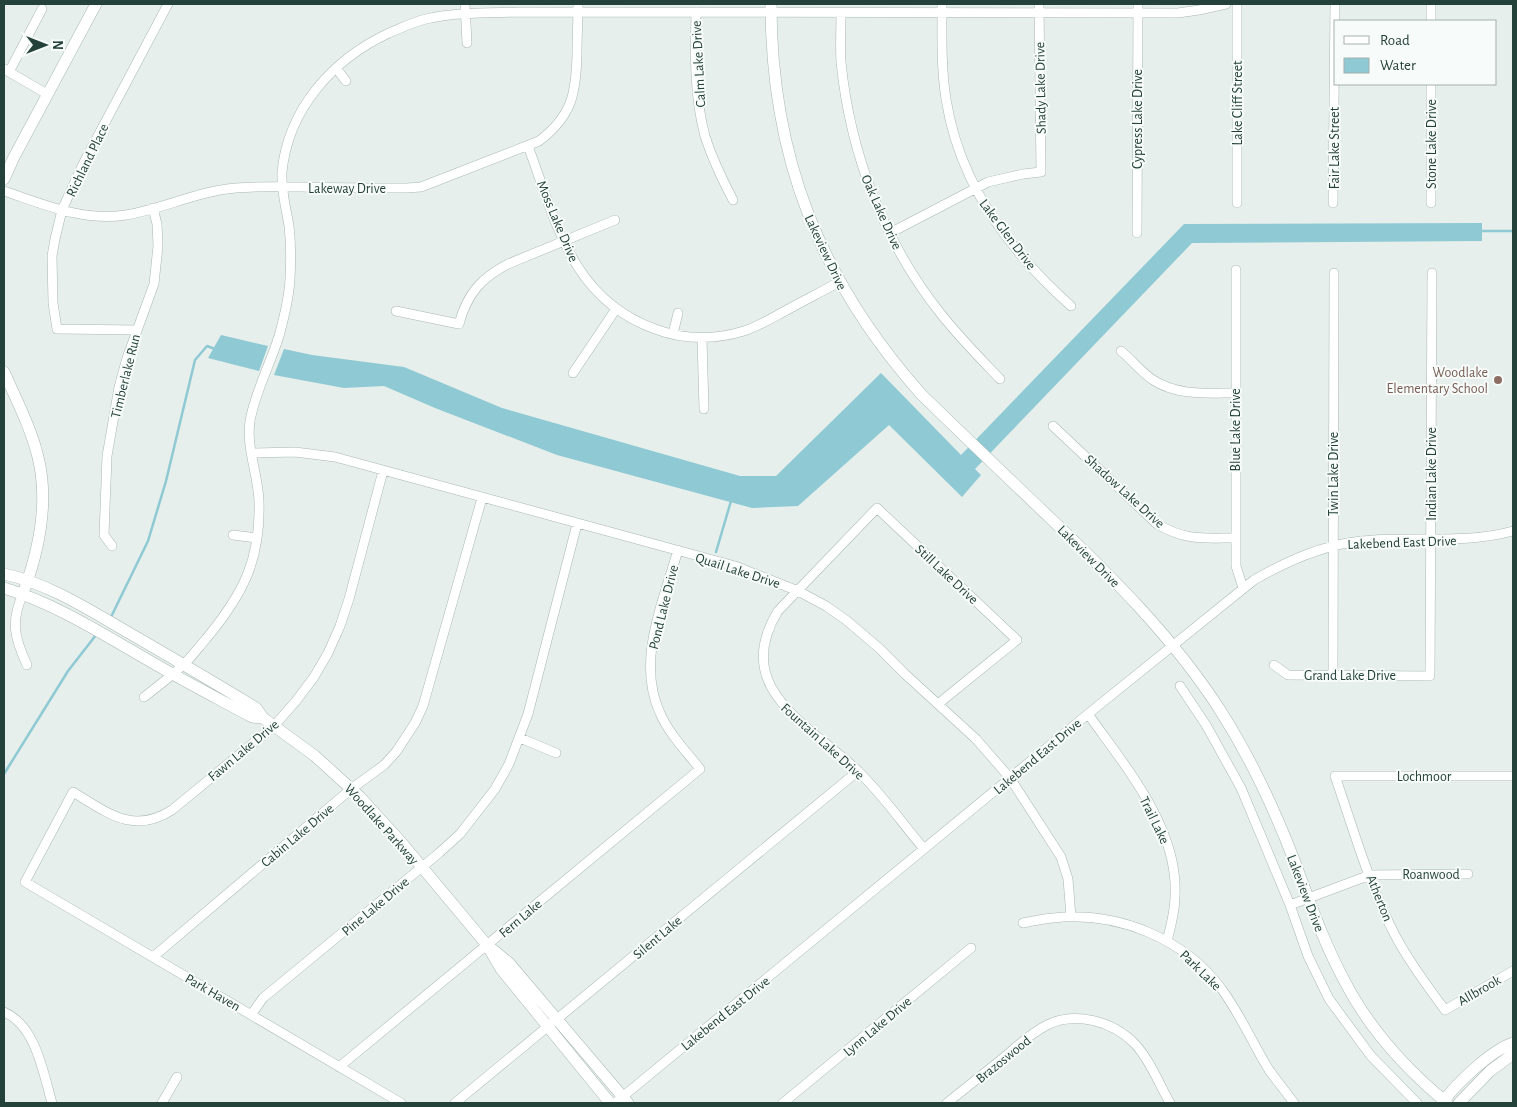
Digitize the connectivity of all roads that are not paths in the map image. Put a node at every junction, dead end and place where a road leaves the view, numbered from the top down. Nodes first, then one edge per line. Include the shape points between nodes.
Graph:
1 (96, 4) edge
2 (168, 4) edge
3 (465, 4) edge
4 (1226, 4) edge
5 (1237, 4) edge
6 (1335, 4) edge
7 (1432, 4) edge
8 (578, 8) edge
9 (771, 8) edge
10 (942, 8) edge
11 (1040, 8) edge
12 (1138, 8) edge
13 (42, 9) dead end
14 (696, 12) junction
15 (841, 12) junction
16 (466, 14) junction
17 (1335, 20) edge
18 (1431, 20) edge
19 (467, 42) dead end
20 (336, 68) junction
21 (6, 70) edge
22 (346, 80) dead end
23 (1335, 85) edge
24 (1431, 85) edge
25 (47, 94) junction
26 (528, 146) junction
27 (4, 179) edge
28 (282, 187) junction
29 (975, 189) junction
30 (4, 191) edge
31 (733, 200) dead end
32 (1236, 203) dead end
33 (1334, 203) dead end
34 (1431, 204) dead end
35 (153, 208) junction
36 (62, 210) junction
37 (616, 220) dead end
38 (890, 233) junction
39 (1137, 233) dead end
40 (563, 240) junction
41 (1236, 270) dead end
42 (1334, 273) dead end
43 (1432, 273) dead end
44 (839, 282) junction
45 (1072, 306) dead end
46 (616, 309) junction
47 (396, 311) dead end
48 (678, 314) dead end
49 (137, 330) junction
50 (673, 334) junction
51 (702, 339) junction
52 (1121, 351) dead end
53 (4, 372) edge
54 (573, 373) dead end
55 (1000, 379) dead end
56 (1236, 393) junction
57 (704, 409) dead end
58 (1053, 426) dead end
59 (251, 453) junction
60 (383, 471) junction
61 (482, 498) junction
62 (877, 508) joint
63 (577, 524) junction
64 (1513, 531) edge
65 (233, 535) dead end
66 (257, 538) junction
67 (1235, 538) junction
68 (1430, 540) junction
69 (112, 546) dead end
70 (1333, 546) junction
71 (678, 550) junction
72 (4, 574) edge
73 (27, 581) junction
74 (4, 588) edge
75 (1243, 588) junction
76 (798, 591) junction
77 (23, 594) junction
78 (1173, 645) junction
79 (184, 664) junction
80 (26, 665) dead end
81 (1274, 665) dead end
82 (172, 674) junction
83 (1333, 675) junction
84 (1430, 676) joint
85 (1180, 686) dead end
86 (144, 697) dead end
87 (938, 704) junction
88 (1088, 714) junction
89 (263, 718) junction
90 (274, 726) junction
91 (520, 738) junction
92 (556, 753) dead end
93 (700, 769) joint
94 (858, 771) junction
95 (1335, 776) joint
96 (1513, 776) edge
97 (1010, 778) junction
98 (351, 789) junction
99 (924, 850) junction
100 (422, 868) junction
101 (1468, 874) dead end
102 (1370, 875) junction
103 (25, 882) joint
104 (1308, 898) junction
105 (1290, 905) junction
106 (1071, 917) junction
107 (1023, 923) dead end
108 (1167, 941) junction
109 (487, 945) junction
110 (971, 948) dead end
111 (153, 957) junction
112 (1513, 971) edge
113 (1445, 1010) joint
114 (4, 1012) edge
115 (251, 1015) junction
116 (557, 1019) junction
117 (547, 1027) junction
118 (1513, 1044) edge
119 (1513, 1054) edge
120 (339, 1067) junction
121 (177, 1077) dead end
122 (622, 1101) edge
123 (1444, 1102) edge
124 (52, 1103) edge
125 (162, 1103) edge
126 (401, 1103) edge
127 (455, 1103) edge
128 (610, 1103) edge
129 (783, 1103) edge
130 (947, 1103) edge
131 (1170, 1103) edge
132 (1294, 1103) edge
133 (1417, 1103) edge
134 (1459, 1103) edge

1 - 25 street
2 - 36 street, Richland Place
3 - 16 street
4 - 12 street via 1178,13
5 - 32 street, Lake Cliff Street
6 - 17 street, Fair Lake Street
7 - 18 street
8 - 14 street
8 - 16 street
8 - 26 street, Lakeway Drive via 577,81 571,105 552,132
9 - 14 street
9 - 15 street
9 - 44 street, Lakeview Drive via 777,92 788,151 805,207
10 - 11 street
10 - 15 street
10 - 29 street, Lake Glen Drive via 942,66 946,100 960,153
11 - 12 street
11 - 29 street, Shady Lake Drive via 1041,172 1001,178
12 - 39 street, Cypress Lake Drive
13 - 21 street
14 - 31 street, Calm Lake Drive via 695,66 699,110 714,160
15 - 38 street, Oak Lake Drive via 841,60 850,118 865,175
16 - 19 street
16 - 20 street via 425,19 406,26 371,42
20 - 22 street
20 - 28 street via 315,88 296,121 284,158
21 - 25 street
23 - 33 street, Fair Lake Street
24 - 34 street, Stone Lake Drive
25 - 27 street
26 - 28 street, Lakeway Drive via 421,187
26 - 40 street, Moss Lake Drive
28 - 35 street, Lakeway Drive via 207,192
28 - 59 street via 291,253 290,281 279,336 252,411
29 - 38 street
29 - 45 street, Lake Glen Drive via 987,211 1026,262
30 - 36 street, Lakeway Drive
35 - 36 street, Lakeway Drive via 113,216 90,216
35 - 49 street, Timberlake Run via 157,224 157,268
36 - 49 street, Richland Place via 52,256 56,329
37 - 40 street
38 - 55 street, Oak Lake Drive via 941,314
40 - 46 street, Moss Lake Drive via 581,274
40 - 47 street via 508,264 483,280 463,308 460,324
41 - 56 street, Blue Lake Drive
42 - 70 street, Twin Lake Drive
43 - 68 street, Indian Lake Drive
44 - 51 street, Moss Lake Drive via 763,323 732,335
44 - 78 street, Lakeview Drive via 867,327 921,394 1104,569
46 - 50 street, Moss Lake Drive via 645,326
46 - 54 street
48 - 50 street
49 - 69 street, Timberlake Run via 120,387 107,456 104,535
50 - 51 street, Moss Lake Drive
51 - 57 street
52 - 56 street via 1147,375 1169,388 1195,393
53 - 73 street via 38,455 42,476 39,541
56 - 67 street, Blue Lake Drive
58 - 67 street, Shadow Lake Drive via 1157,524 1186,537
59 - 60 street, Quail Lake Drive via 321,455
59 - 66 street via 259,498
60 - 61 street, Quail Lake Drive
60 - 90 street, Fawn Lake Drive via 340,626 314,677
61 - 63 street, Quail Lake Drive
61 - 98 street, Cabin Lake Drive via 423,706 415,723 384,766
62 - 76 street, Fountain Lake Drive
62 - 87 street, Still Lake Drive via 1017,640
63 - 71 street, Quail Lake Drive
63 - 91 street, Pine Lake Drive
64 - 68 street, Lakebend East Drive via 1475,538
65 - 66 street
66 - 79 street via 252,565 238,596
67 - 75 street, Blue Lake Drive via 1236,566
68 - 70 street, Lakebend East Drive via 1362,541
68 - 84 street, Indian Lake Drive
70 - 75 street, Lakebend East Drive via 1278,566
70 - 83 street, Twin Lake Drive
71 - 76 street, Quail Lake Drive via 748,570
71 - 93 street, Pond Lake Drive via 651,649 651,683 658,708 670,732
72 - 73 street, Woodlake Parkway
73 - 77 street
73 - 79 street, Woodlake Parkway via 101,617
74 - 77 street, Woodlake Parkway
75 - 78 street, Lakebend East Drive
76 - 87 street, Quail Lake Drive via 846,620
76 - 94 street, Fountain Lake Drive via 778,611 767,631 763,653 766,677 787,710
77 - 80 street via 14,619 16,641
77 - 82 street, Woodlake Parkway via 88,625
78 - 88 street, Lakebend East Drive
78 - 104 street, Lakeview Drive via 1220,710 1244,750 1261,782
79 - 82 street
79 - 89 street, Woodlake Parkway via 256,708
81 - 83 street, Grand Lake Drive via 1288,675
82 - 86 street
82 - 89 street, Woodlake Parkway via 252,717
83 - 84 street, Grand Lake Drive
85 - 105 street via 1206,725 1240,788
87 - 97 street, Quail Lake Drive via 976,739
88 - 97 street, Lakebend East Drive
88 - 108 street, Trail Lake via 1133,778 1165,835 1176,895
89 - 90 street, Woodlake Parkway
90 - 98 street, Woodlake Parkway via 315,756
90 - 103 street, Fawn Lake Drive via 172,810 148,821 115,817 73,792
91 - 92 street
91 - 100 street, Pine Lake Drive via 495,789 478,812 460,834
93 - 109 street, Fern Lake
94 - 99 street, Fountain Lake Drive
94 - 116 street, Silent Lake
95 - 96 street, Lochmoor
95 - 102 street, Atherton
97 - 99 street, Lakebend East Drive
97 - 106 street, Quail Lake Drive via 1061,857 1069,884
98 - 100 street, Woodlake Parkway
98 - 111 street, Cabin Lake Drive
99 - 122 street, Lakebend East Drive
100 - 109 street, Woodlake Parkway
100 - 115 street, Pine Lake Drive via 263,998
101 - 102 street, Roanwood
102 - 104 street, Roanwood
102 - 113 street, Atherton via 1395,936
103 - 111 street, Park Haven
104 - 105 street, Roanwood
104 - 123 street, Lakeview Drive via 1345,982 1372,1025
105 - 133 street via 1308,956 1329,999 1371,1056
106 - 107 street, Park Lake
106 - 108 street, Park Lake via 1111,920
108 - 132 street, Park Lake via 1196,962 1222,990 1270,1071
109 - 116 street, Woodlake Parkway via 509,963
109 - 117 street, Woodlake Parkway via 501,969
109 - 120 street, Fern Lake
110 - 129 street, Lynn Lake Drive
111 - 115 street, Park Haven
112 - 113 street, Allbrook
114 - 124 street via 26,1028
115 - 120 street, Park Haven
116 - 117 street, Silent Lake
116 - 122 street, Woodlake Parkway
117 - 127 street, Silent Lake
117 - 128 street, Woodlake Parkway
118 - 123 street via 1483,1062
119 - 134 street via 1490,1071
120 - 126 street, Park Haven
121 - 125 street
130 - 131 street, Brazoswood via 1027,1038 1046,1026 1080,1019 1110,1026 1133,1042

